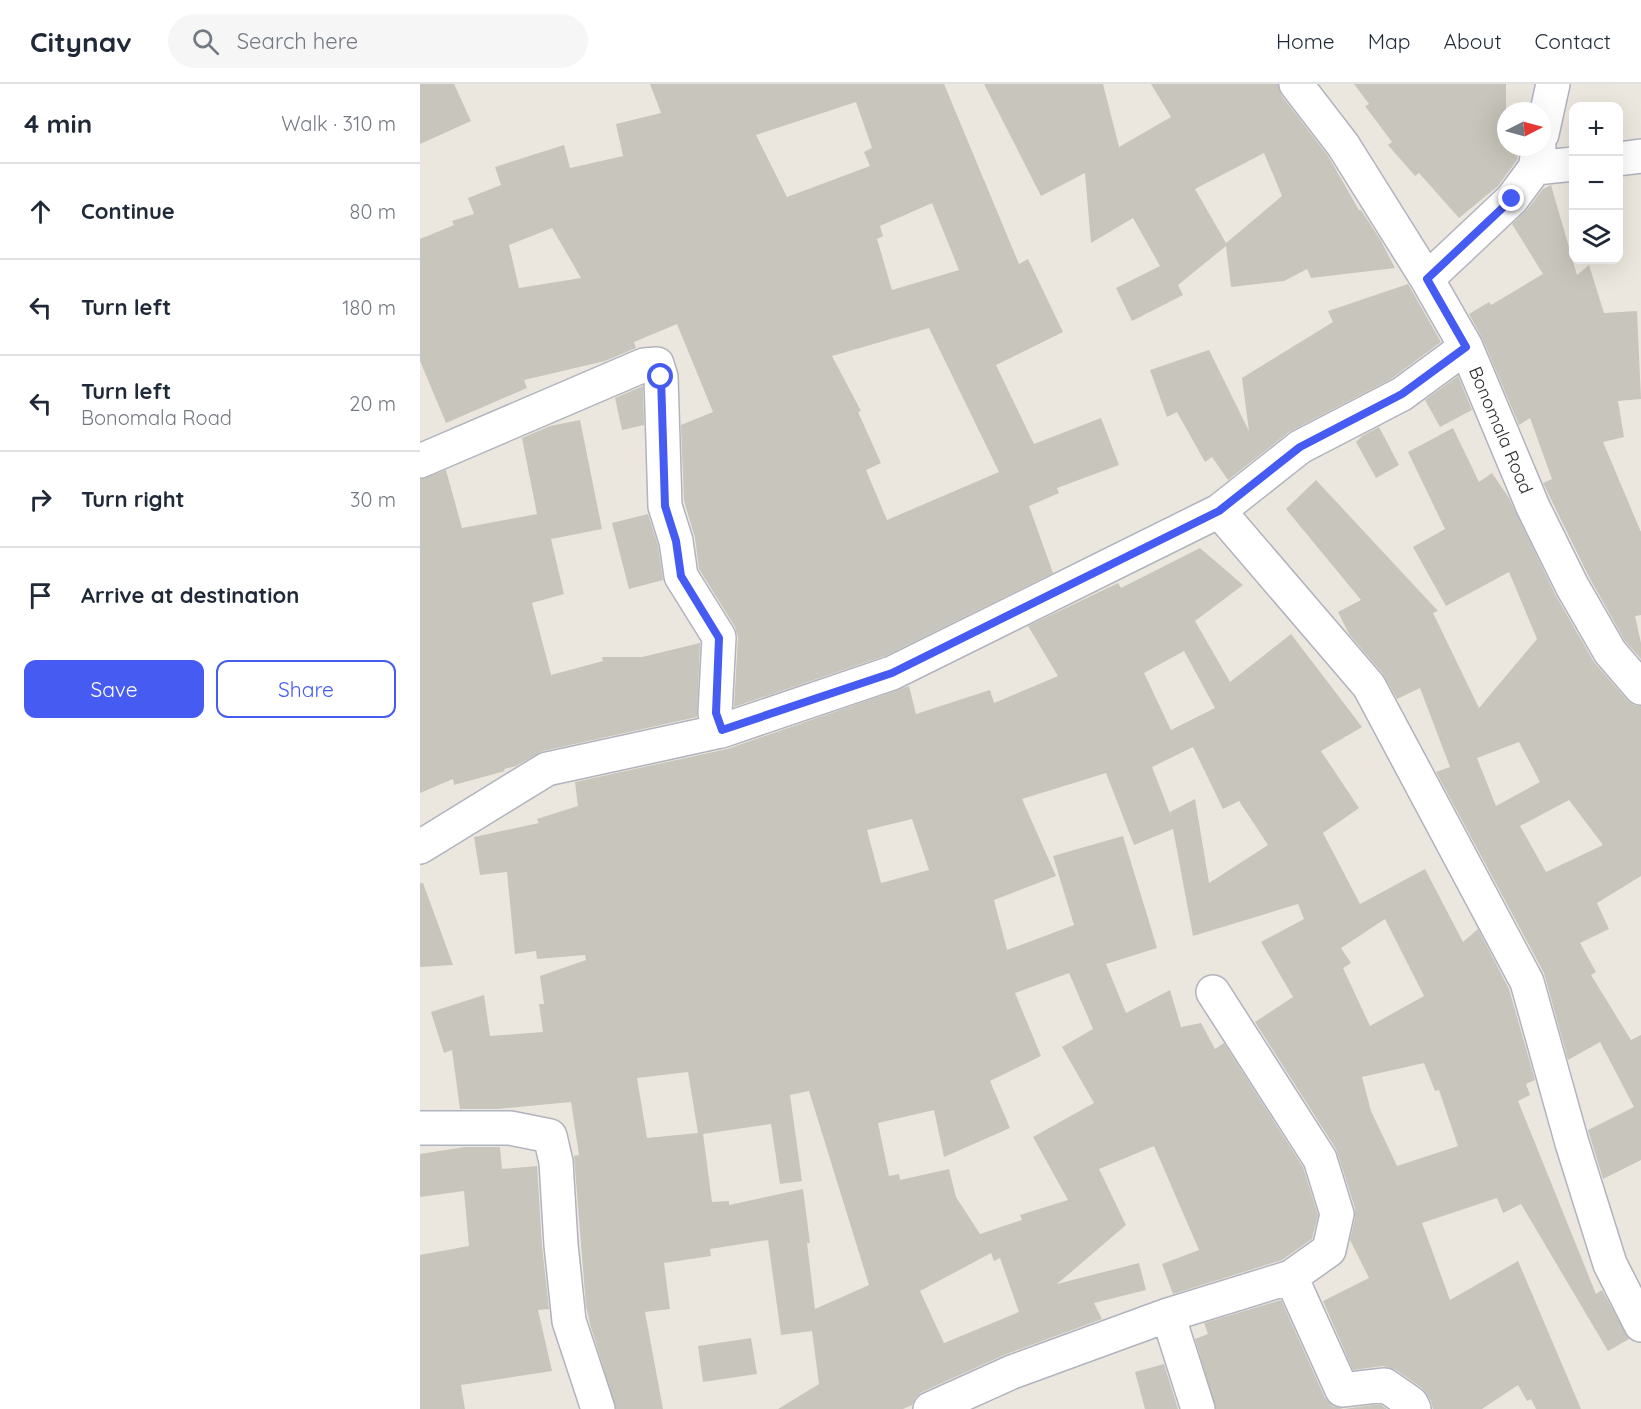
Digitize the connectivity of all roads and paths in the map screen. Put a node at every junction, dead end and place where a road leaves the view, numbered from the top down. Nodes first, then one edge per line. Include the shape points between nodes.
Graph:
1 (1296, 84) edge
2 (1553, 84) edge
3 (1549, 102) edge
4 (1641, 156) edge
5 (1537, 158) edge
6 (1623, 158) edge
7 (1569, 163) edge
8 (1427, 279) junction
9 (1466, 347) junction
10 (420, 461) edge
11 (1219, 511) junction
12 (1641, 688) edge
13 (722, 730) junction
14 (420, 847) edge
15 (1212, 992) dead end
16 (420, 1128) edge
17 (1291, 1277) junction
18 (1168, 1315) junction
19 (1641, 1325) edge
20 (598, 1409) edge
21 (930, 1409) edge
22 (1198, 1409) edge
23 (1414, 1409) edge

1 - 8 street, Bonomala Road via 1343,145
2 - 3 street
4 - 6 street
5 - 7 street
5 - 8 street via 1512,199
8 - 9 street, Bonomala Road
9 - 11 street via 1402,394 1300,447
9 - 12 street, Bonomala Road via 1533,507 1572,586 1610,652
10 - 13 street via 644,365 657,363 661,377 665,506 681,576 719,638 716,713
11 - 13 street via 892,673
11 - 19 street via 1370,686 1527,982 1610,1264
13 - 14 street via 547,769
15 - 17 street via 1320,1159 1337,1214 1329,1250
16 - 20 street via 510,1128 550,1136 556,1162 569,1321
17 - 18 street
17 - 23 street via 1342,1390 1385,1385
18 - 21 street via 1012,1372
18 - 22 street

